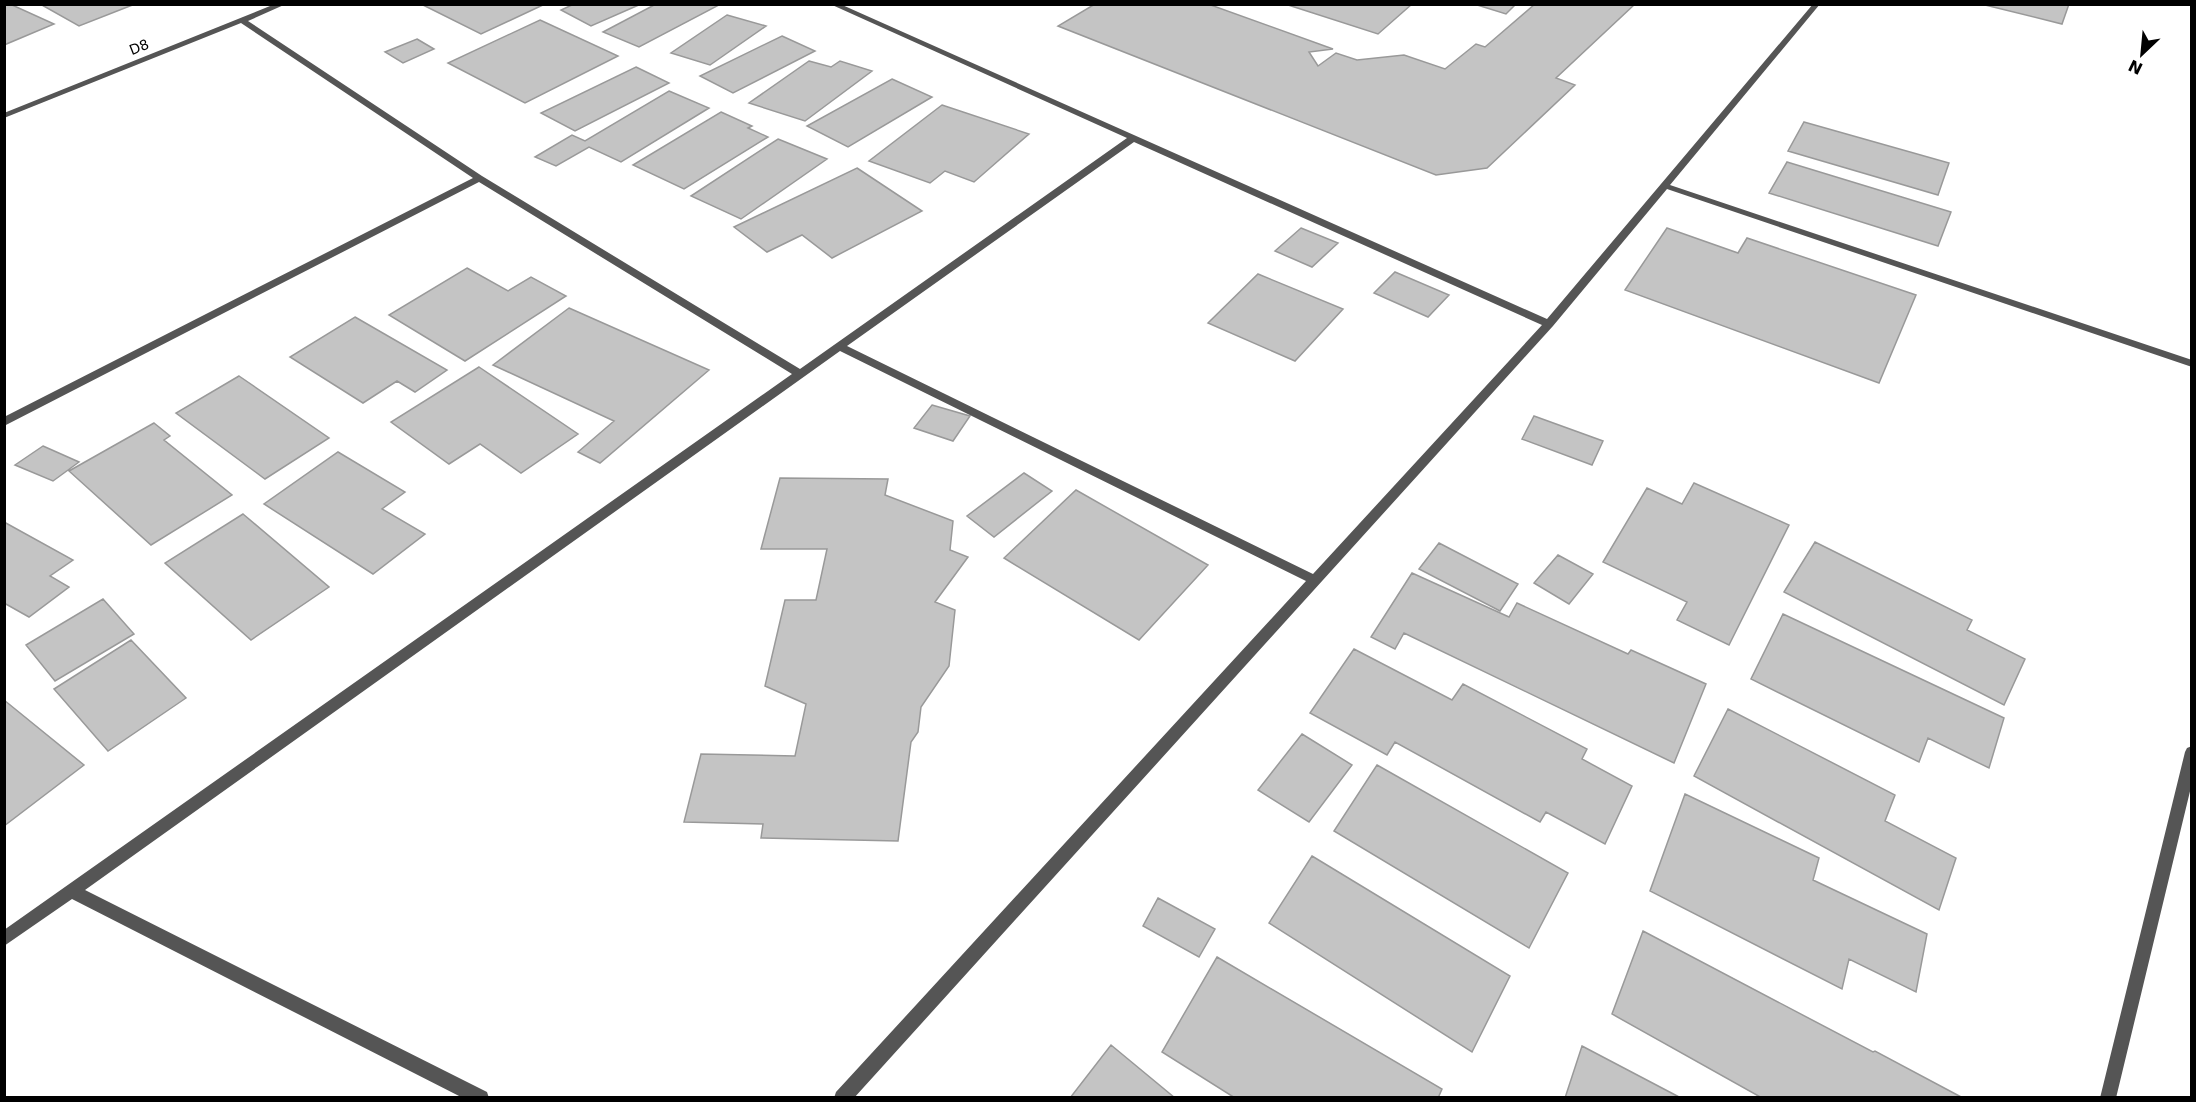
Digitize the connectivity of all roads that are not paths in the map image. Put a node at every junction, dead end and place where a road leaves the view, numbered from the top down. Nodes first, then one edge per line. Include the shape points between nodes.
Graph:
1 (283, 4) edge
2 (833, 4) edge
3 (1816, 4) edge
4 (241, 20) junction
5 (4, 116) edge
6 (1133, 138) junction
7 (479, 178) junction
8 (1665, 186) junction
9 (1549, 324) junction
10 (838, 346) junction
11 (2192, 364) edge
12 (800, 374) junction
13 (4, 422) edge
14 (1315, 580) junction
15 (2192, 752) edge
16 (73, 892) junction
17 (4, 939) edge
18 (481, 1098) edge
19 (842, 1098) edge
20 (2108, 1098) edge

1 - 4 street, D8
2 - 6 street
3 - 8 street
4 - 5 street, D8
4 - 7 street
6 - 9 street
6 - 10 street
7 - 12 street
7 - 13 street
8 - 9 street
8 - 11 street
9 - 14 street
10 - 12 street
10 - 14 street
12 - 16 street
14 - 19 street
15 - 20 street
16 - 17 street
16 - 18 street

